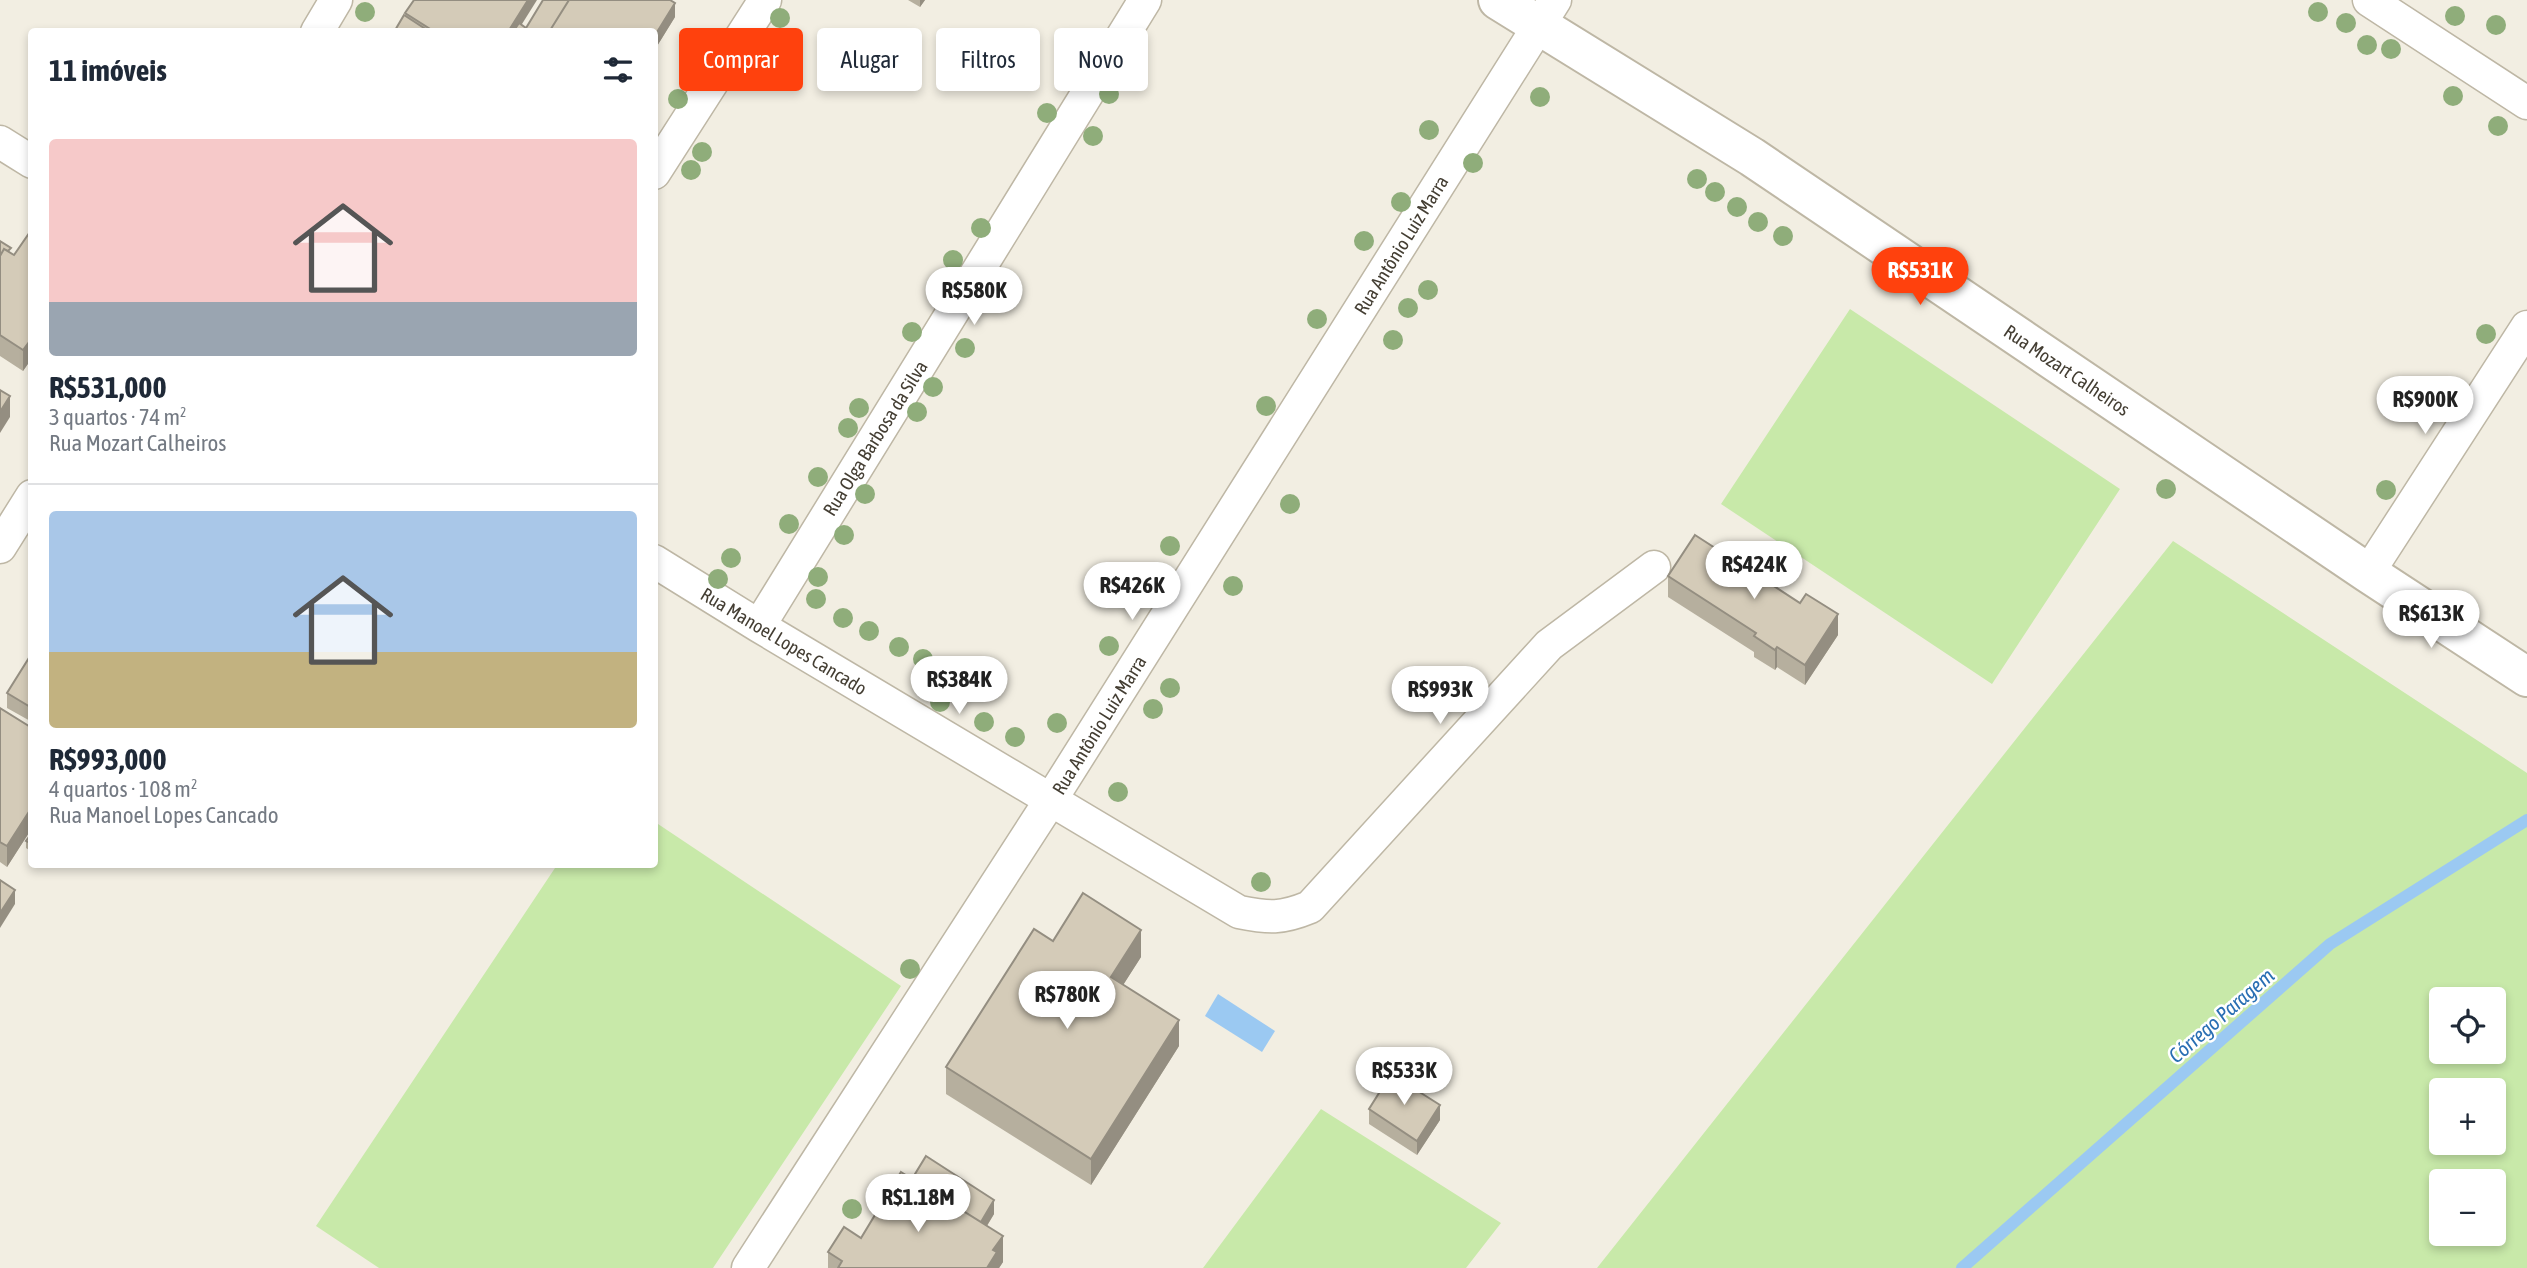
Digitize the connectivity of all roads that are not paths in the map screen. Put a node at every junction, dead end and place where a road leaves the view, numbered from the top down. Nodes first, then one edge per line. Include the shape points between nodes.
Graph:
1 (336, 0) edge
2 (765, 0) edge
3 (1145, 0) edge
4 (1498, 0) edge
5 (2369, 0) edge
6 (1547, 13) edge
7 (319, 28) edge
8 (2527, 103) edge
9 (0, 142) edge
10 (28, 160) edge
11 (658, 167) edge
12 (2527, 327) edge
13 (28, 502) edge
14 (0, 547) edge
15 (658, 563) edge
16 (1654, 567) dead end
17 (2368, 573) junction
18 (759, 626) junction
19 (2527, 677) edge
20 (1050, 802) junction
21 (748, 1268) edge

1 - 7 street
2 - 11 street
3 - 18 street, Rua Olga Barbosa da Silva
4 - 6 street, Rua Mozart Calheiros
5 - 8 street
6 - 17 street, Rua Mozart Calheiros
6 - 20 street, Rua Antônio Luiz Marra
9 - 10 street
12 - 17 street
13 - 14 street
15 - 18 street, Rua Manoel Lopes Cancado
16 - 20 street, Rua Manoel Lopes Cancado via 1549,645 1310,907 1286,917 1239,912
17 - 19 street, Rua Mozart Calheiros
18 - 20 street, Rua Manoel Lopes Cancado
20 - 21 street, Rua Antônio Luiz Marra

